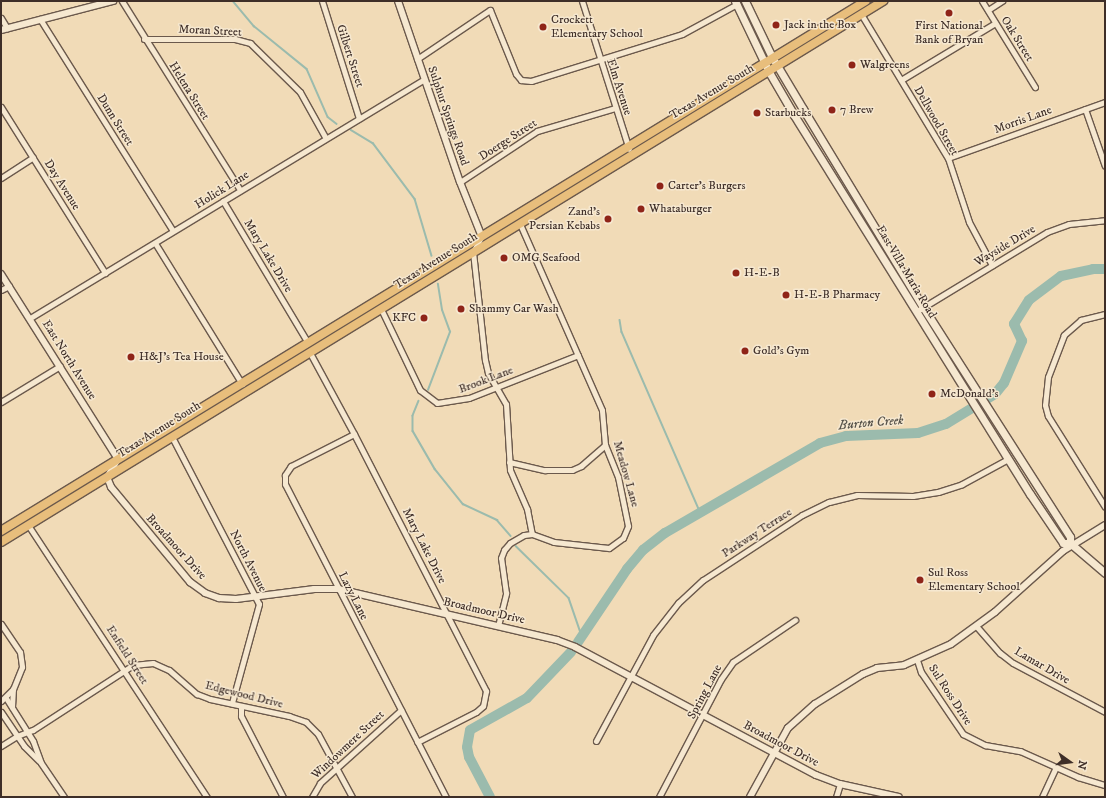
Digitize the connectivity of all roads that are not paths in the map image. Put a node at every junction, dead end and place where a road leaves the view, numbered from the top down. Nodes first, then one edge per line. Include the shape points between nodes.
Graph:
1 (112, 1) edge
2 (122, 1) edge
3 (322, 1) edge
4 (398, 1) edge
5 (582, 1) edge
6 (746, 1) edge
7 (866, 1) edge
8 (883, 1) edge
9 (982, 1) edge
10 (1002, 1) edge
11 (105, 2) edge
12 (736, 2) edge
13 (857, 3) edge
14 (988, 10) junction
15 (861, 14) junction
16 (1, 18) edge
17 (40, 20) junction
18 (995, 23) junction
19 (4, 29) edge
20 (144, 38) junction
21 (417, 58) junction
22 (772, 58) junction
23 (600, 60) junction
24 (764, 62) junction
25 (777, 66) junction
26 (769, 72) junction
27 (424, 79) junction
28 (900, 80) junction
29 (1035, 87) dead end
30 (1105, 102) edge
31 (1, 107) edge
32 (615, 108) junction
33 (1085, 109) junction
34 (359, 118) junction
35 (325, 136) junction
36 (629, 147) junction
37 (632, 156) junction
38 (33, 157) junction
39 (948, 158) junction
40 (1105, 166) edge
41 (1, 178) edge
42 (460, 182) junction
43 (240, 190) junction
44 (223, 201) junction
45 (1105, 220) edge
46 (520, 224) junction
47 (173, 231) junction
48 (482, 237) junction
49 (155, 243) junction
50 (473, 252) junction
51 (992, 265) junction
52 (105, 273) junction
53 (1, 274) edge
54 (9, 286) junction
55 (1, 290) edge
56 (381, 309) junction
57 (920, 309) junction
58 (1105, 314) edge
59 (30, 318) junction
60 (308, 343) junction
61 (310, 353) junction
62 (578, 355) junction
63 (60, 366) junction
64 (242, 384) junction
65 (257, 384) junction
66 (494, 387) junction
67 (1, 402) edge
68 (354, 434) junction
69 (172, 437) junction
70 (605, 445) junction
71 (118, 459) junction
72 (1008, 459) junction
73 (509, 462) junction
74 (107, 477) junction
75 (1105, 507) edge
76 (28, 525) junction
77 (1105, 525) edge
78 (1, 531) edge
79 (532, 534) junction
80 (1, 542) edge
81 (1071, 544) junction
82 (1105, 573) edge
83 (338, 589) junction
84 (256, 597) junction
85 (448, 614) junction
86 (795, 620) dead end
87 (1, 624) edge
88 (498, 626) junction
89 (977, 626) junction
90 (917, 660) junction
91 (125, 670) junction
92 (630, 676) junction
93 (13, 689) junction
94 (3, 700) edge
95 (232, 703) junction
96 (241, 706) junction
97 (12, 708) junction
98 (400, 710) junction
99 (1, 712) edge
100 (1105, 712) edge
101 (704, 715) junction
102 (28, 733) junction
103 (17, 736) junction
104 (596, 740) dead end
105 (417, 742) junction
106 (1, 746) edge
107 (774, 752) junction
108 (41, 763) junction
109 (337, 768) junction
110 (1056, 768) junction
111 (840, 784) junction
112 (1105, 785) edge
113 (64, 797) edge
114 (207, 797) edge
115 (283, 797) edge
116 (312, 797) edge
117 (352, 797) edge
118 (446, 797) edge
119 (659, 797) edge
120 (750, 797) edge
121 (836, 797) edge
122 (899, 797) edge
123 (1042, 797) edge

1 - 11 street
2 - 20 street, Helena Street
3 - 34 street, Gilbert Street
4 - 21 street, Sulphur Springs Road
5 - 23 street, Elm Avenue
6 - 22 main road, East Villa Maria Road
7 - 13 main road, Texas Avenue South
8 - 15 main road, Texas Avenue South
9 - 14 street, Oak Street
10 - 14 street
11 - 17 street
12 - 23 street via 688,31
12 - 24 main road, East Villa Maria Road
13 - 22 main road, Texas Avenue South
14 - 18 street, Oak Street
15 - 25 main road, Texas Avenue South
15 - 28 street, Dellwood Street
16 - 19 street
17 - 19 street
17 - 47 street, Dunn Street
18 - 28 street
18 - 29 street, Oak Street
20 - 35 street, Moran Street via 235,39 250,43 300,92
20 - 43 street, Helena Street
21 - 23 street via 490,10 521,80 539,79
21 - 27 street, Sulphur Springs Road
22 - 24 main road, Texas Avenue South
22 - 25 main road, East Villa Maria Road
23 - 32 street, Elm Avenue
24 - 26 main road, East Villa Maria Road
24 - 36 main road, Texas Avenue South
25 - 26 main road, Texas Avenue South
25 - 57 main road, East Villa Maria Road
26 - 37 main road, Texas Avenue South
26 - 57 main road, East Villa Maria Road
27 - 34 street, Holick Lane
27 - 42 street, Sulphur Springs Road
28 - 39 street, Dellwood Street
30 - 33 street, Morris Lane
31 - 38 street, Day Avenue
32 - 36 street, Elm Avenue
32 - 42 street, Doerge Street via 537,131
33 - 39 street, Morris Lane
33 - 40 street
34 - 35 street, Holick Lane
35 - 43 street, Holick Lane
36 - 37 street, Elm Avenue
36 - 48 main road, Texas Avenue South
37 - 46 main road, Texas Avenue South
38 - 41 street
38 - 52 street, Day Avenue
39 - 51 street, Dellwood Street via 969,222
42 - 48 street, Sulphur Springs Road
43 - 44 street, Holick Lane
44 - 47 street, Holick Lane
44 - 60 street, Mary Lake Drive
45 - 51 street, Wayside Drive via 1069,224 1047,232
46 - 50 main road, Texas Avenue South
46 - 62 street, Meadow Lane
47 - 49 street, Holick Lane
48 - 50 street
48 - 60 main road, Texas Avenue South
49 - 52 street, Holick Lane
49 - 64 street
50 - 56 main road, Texas Avenue South
50 - 66 street via 488,373
51 - 57 street, Wayside Drive
52 - 59 street, Holick Lane
53 - 54 street, East North Avenue
54 - 55 street
54 - 59 street, East North Avenue
56 - 61 main road, Texas Avenue South
56 - 66 street, Brook Lane via 420,390 432,401 444,404 456,402
57 - 72 main road, East Villa Maria Road
57 - 81 main road, East Villa Maria Road via 1070,537
58 - 75 street via 1081,320 1064,335 1048,377 1045,405 1048,416
59 - 63 street, East North Avenue
60 - 64 main road, Texas Avenue South
60 - 65 main road via 306,349 260,378
61 - 65 main road, Texas Avenue South
61 - 68 street, Mary Lake Drive
62 - 66 street, Brook Lane
62 - 70 street, Meadow Lane via 602,410
63 - 67 street
63 - 71 street, East North Avenue
64 - 71 main road, Texas Avenue South
65 - 69 main road, Texas Avenue South
66 - 73 street via 502,393 508,415
68 - 83 street, Lazy Lane via 291,466 285,480 288,493
68 - 85 street, Mary Lake Drive
69 - 74 main road, Texas Avenue South
69 - 84 street, North Avenue
70 - 73 street via 581,466 572,470 545,470
70 - 79 street, Meadow Lane via 618,477 628,518 623,538 614,546 604,549 554,542
71 - 74 street
71 - 78 main road, Texas Avenue South
72 - 81 main road, East Villa Maria Road via 1063,543
72 - 92 street, Parkway Terrace via 962,484 938,492 913,496 857,495 813,509 703,580 686,595 653,635
73 - 79 street via 527,510
74 - 76 main road, Texas Avenue South
74 - 84 street, Broadmoor Drive via 110,487 195,586 209,595 224,599
76 - 80 main road, Texas Avenue South
76 - 91 street, Enfield Street
77 - 81 street
79 - 88 street via 517,538 504,550 500,565 506,593
81 - 82 main road, East Villa Maria Road
81 - 89 street
83 - 84 street, Broadmoor Drive via 314,589
83 - 85 street, Broadmoor Drive
83 - 98 street, Lazy Lane
84 - 95 street, North Avenue via 259,604 258,615
85 - 88 street, Broadmoor Drive
85 - 105 street, Mary Lake Drive via 483,682 486,699 476,712
86 - 101 street, Spring Lane via 733,662 721,679
87 - 93 street via 22,659 21,673
88 - 92 street, Broadmoor Drive via 564,642
89 - 90 street via 951,644
89 - 100 street, Lamar Drive via 1000,653 1013,663
90 - 107 street via 877,668 846,683 800,715 788,728
90 - 110 street, Sul Ross Drive via 921,672 962,734 985,745 1020,751
91 - 95 street, Edgewood Drive via 142,663 153,663 169,670 197,694
91 - 102 street, Edgewood Drive
91 - 114 street, Enfield Street
92 - 101 street, Broadmoor Drive
92 - 104 street, Parkway Terrace
93 - 94 street
93 - 97 street
94 - 97 street
95 - 96 street, Edgewood Drive
96 - 109 street, Edgewood Drive via 306,722 318,734
96 - 115 street via 241,716
97 - 102 street
98 - 105 street, Lazy Lane
98 - 109 street, Windowmere Street
99 - 103 street
101 - 107 street, Broadmoor Drive
101 - 119 street, Spring Lane
102 - 103 street, Edgewood Drive
102 - 108 street
103 - 106 street, Edgewood Drive
103 - 108 street
105 - 118 street, Lazy Lane
107 - 111 street, Broadmoor Drive via 816,775
107 - 120 street
108 - 113 street
109 - 116 street, Windowmere Street via 317,787
109 - 117 street, Edgewood Drive
110 - 112 street, Sul Ross Drive
110 - 123 street
111 - 121 street
111 - 122 street, Broadmoor Drive

